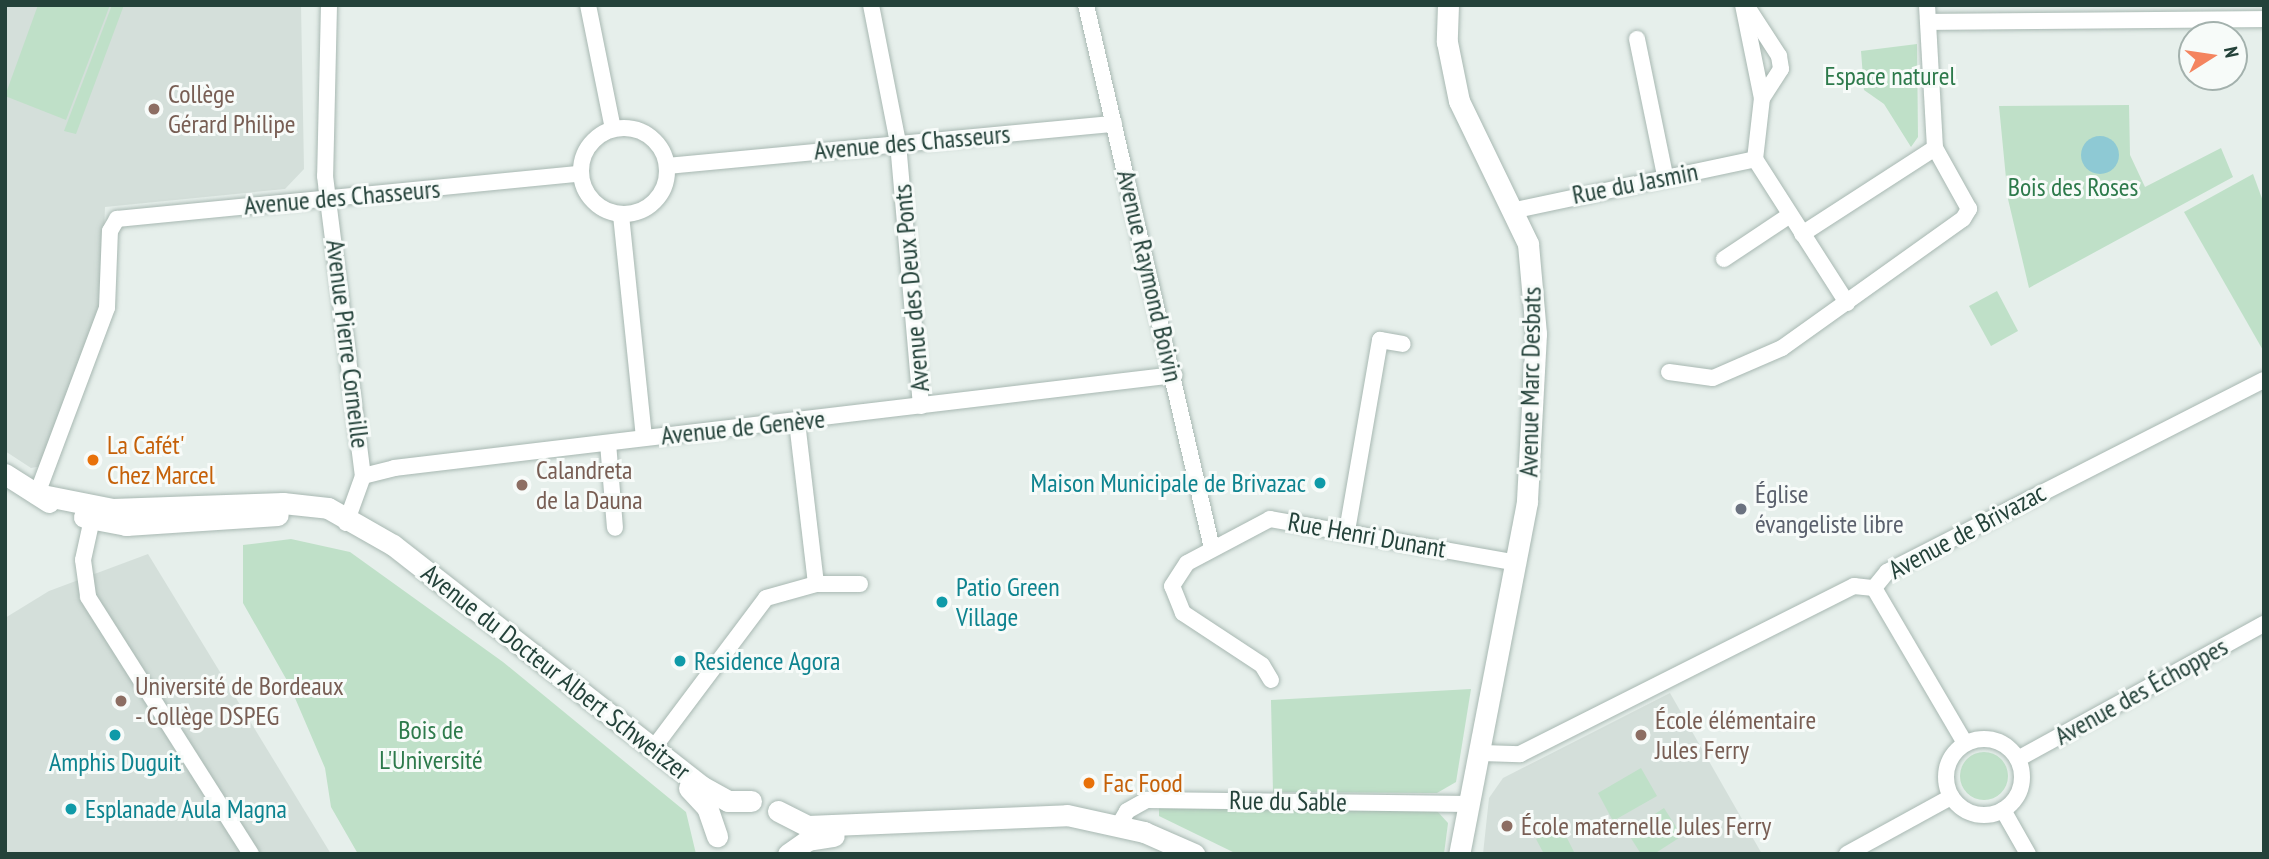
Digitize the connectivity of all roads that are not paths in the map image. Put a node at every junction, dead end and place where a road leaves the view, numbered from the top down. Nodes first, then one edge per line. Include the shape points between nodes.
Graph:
1 (329, 5) edge
2 (588, 5) edge
3 (870, 5) edge
4 (1086, 5) edge
5 (1448, 5) edge
6 (1744, 5) edge
7 (1927, 5) edge
8 (2264, 19) edge
9 (1928, 22) junction
10 (1637, 39) dead end
11 (1762, 97) junction
12 (1114, 124) junction
13 (613, 129) junction
14 (898, 143) junction
15 (1935, 148) junction
16 (1755, 159) junction
17 (667, 166) junction
18 (580, 174) junction
19 (1665, 176) junction
20 (329, 199) junction
21 (1516, 210) junction
22 (621, 215) junction
23 (1790, 215) junction
24 (1802, 234) junction
25 (1724, 259) dead end
26 (1847, 303) junction
27 (1403, 344) dead end
28 (1669, 372) dead end
29 (1174, 374) junction
30 (2264, 380) edge
31 (921, 406) junction
32 (797, 422) junction
33 (644, 438) junction
34 (608, 443) junction
35 (5, 474) edge
36 (363, 476) junction
37 (37, 494) junction
38 (92, 519) junction
39 (356, 528) junction
40 (615, 528) dead end
41 (1346, 531) junction
42 (1212, 548) junction
43 (1516, 563) junction
44 (816, 584) junction
45 (860, 584) dead end
46 (1874, 588) junction
47 (2264, 624) edge
48 (1271, 680) dead end
49 (1965, 743) junction
50 (654, 747) junction
51 (1482, 753) junction
52 (2018, 759) junction
53 (1951, 797) junction
54 (751, 801) junction
55 (1469, 804) junction
56 (2003, 810) junction
57 (778, 811) junction
58 (1119, 825) junction
59 (719, 845) edge
60 (251, 854) edge
61 (786, 854) edge
62 (1174, 854) edge
63 (1194, 854) edge
64 (1459, 854) edge
65 (1847, 854) edge
66 (2028, 854) edge

1 - 20 street, Avenue Pierre Corneille via 324,29
2 - 13 street
3 - 14 street, Avenue des Deux Ponts
4 - 12 street, Avenue Raymond Boivin
5 - 21 main road, Avenue Marc Desbats via 1447,41 1459,101
6 - 11 street
6 - 11 street via 1779,56 1781,69
7 - 9 street
8 - 9 street
9 - 15 street
10 - 19 street
11 - 16 street
12 - 14 street, Avenue des Chasseurs
12 - 29 street, Avenue Raymond Boivin
13 - 17 street via 645,133
13 - 18 street via 588,146
14 - 17 street, Avenue des Chasseurs
14 - 31 street, Avenue des Deux Ponts
15 - 24 street
15 - 26 street via 1969,209
16 - 19 street, Rue du Jasmin
16 - 23 street
17 - 22 street via 655,202
18 - 20 street, Avenue des Chasseurs
18 - 22 street via 595,204
19 - 21 street, Rue du Jasmin
20 - 36 street, Avenue Pierre Corneille
20 - 37 street, Avenue des Chasseurs via 117,219 110,231 107,308
21 - 43 main road, Avenue Marc Desbats via 1532,265 1536,358 1532,464
22 - 33 street
23 - 24 street
23 - 25 street
24 - 26 street
26 - 28 street via 1782,348 1713,378
27 - 41 street via 1380,340
29 - 31 street, Avenue de Genève
29 - 42 street, Avenue Raymond Boivin
30 - 46 street, Avenue de Brivazac via 1887,572
31 - 32 street, Avenue de Genève
32 - 33 street, Avenue de Genève
32 - 44 street
33 - 34 street, Avenue de Genève
34 - 36 street, Avenue de Genève
34 - 40 street
35 - 37 main road, Avenue du Docteur Albert Schweitzer
36 - 39 street
37 - 38 main road, Avenue du Docteur Albert Schweitzer
37 - 39 main road, Avenue du Docteur Albert Schweitzer via 112,509 306,504 328,508
38 - 39 main road, Avenue du Docteur Albert Schweitzer via 126,525 284,514
38 - 60 street via 83,560 88,597
39 - 50 main road, Avenue du Docteur Albert Schweitzer via 386,540
39 - 59 main road, Avenue du Docteur Albert Schweitzer via 659,762 707,807
41 - 42 street, Rue Henri Dunant via 1270,519
41 - 43 street, Rue Henri Dunant
42 - 48 street, Rue Henri Dunant via 1179,570 1173,595 1183,613 1262,665
43 - 51 main road, Avenue Marc Desbats
44 - 45 street
44 - 50 street via 766,598
46 - 49 street
46 - 51 street, Avenue de Brivazac via 1854,586 1520,754
47 - 52 street, Avenue des Échoppes
49 - 52 street via 2000,742
49 - 53 street via 1946,773
50 - 54 main road, Avenue du Docteur Albert Schweitzer via 716,796
51 - 55 main road, Avenue Marc Desbats
52 - 56 street via 2022,782
53 - 56 street via 1969,812
53 - 65 street
54 - 57 main road, Avenue du Docteur Albert Schweitzer
54 - 59 main road via 731,808
55 - 58 street, Rue du Sable via 1147,800 1127,811
55 - 64 main road, Avenue Marc Desbats
56 - 66 street
57 - 58 main road via 808,826 1021,813
57 - 61 main road via 789,832
58 - 63 main road
61 - 62 main road via 818,837 1022,821 1117,833

